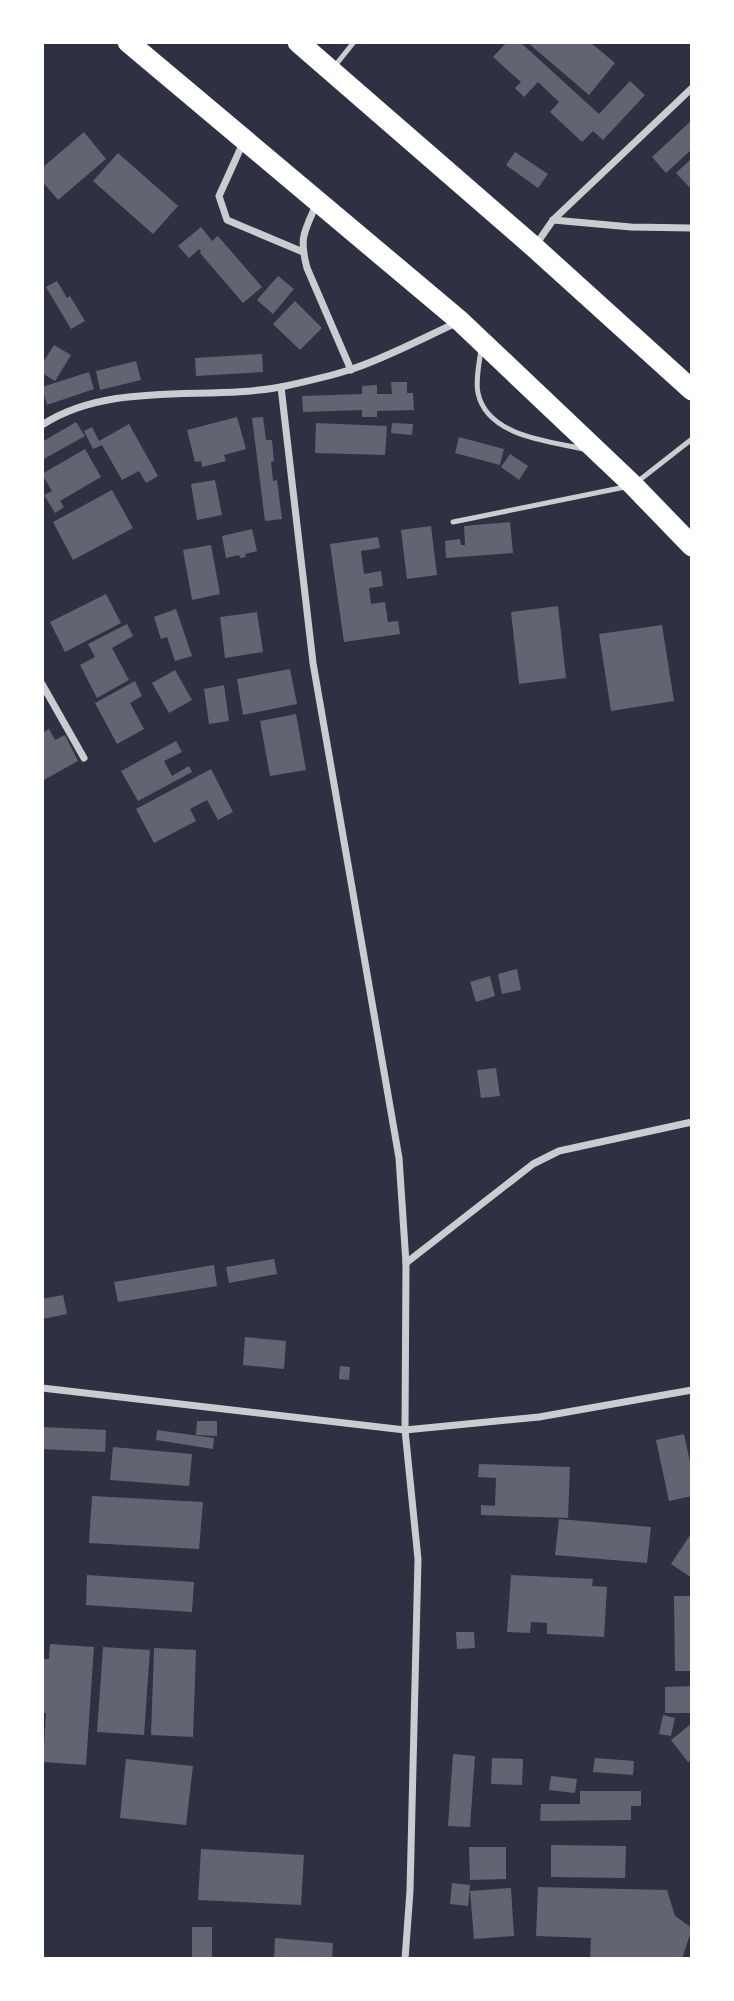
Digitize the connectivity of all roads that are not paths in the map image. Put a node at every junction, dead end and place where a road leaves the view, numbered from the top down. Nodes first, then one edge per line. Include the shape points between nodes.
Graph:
1 (128, 42) edge
2 (298, 42) edge
3 (354, 42) edge
4 (331, 71) junction
5 (692, 88) edge
6 (245, 139) junction
7 (317, 203) junction
8 (553, 220) junction
9 (692, 228) edge
10 (534, 247) junction
11 (303, 252) junction
12 (460, 321) junction
13 (482, 343) junction
14 (351, 370) junction
15 (281, 387) junction
16 (692, 390) edge
17 (42, 425) edge
18 (692, 439) edge
19 (597, 452) junction
20 (633, 485) junction
21 (453, 522) dead end
22 (692, 546) edge
23 (42, 684) edge
24 (84, 758) dead end
25 (692, 1122) edge
26 (406, 1263) junction
27 (42, 1388) edge
28 (692, 1390) edge
29 (405, 1430) junction
30 (405, 1959) edge

1 - 6 highway
2 - 4 highway
3 - 4 lane
4 - 10 highway
5 - 8 street
6 - 7 highway
6 - 11 street via 219,196 227,220
7 - 11 street via 302,236
7 - 12 highway
8 - 9 street via 631,228
8 - 10 street
10 - 16 highway
11 - 14 street
12 - 13 highway
12 - 14 street
13 - 19 highway
13 - 19 lane via 477,392 490,417 513,431
14 - 15 street
15 - 17 street via 153,393 87,405
15 - 26 street via 313,663 399,1158
18 - 20 lane
19 - 20 highway
20 - 21 lane
20 - 22 highway
23 - 24 street
25 - 26 street via 559,1151 533,1164
26 - 29 street
27 - 29 street
28 - 29 street via 539,1417
29 - 30 street via 418,1559

